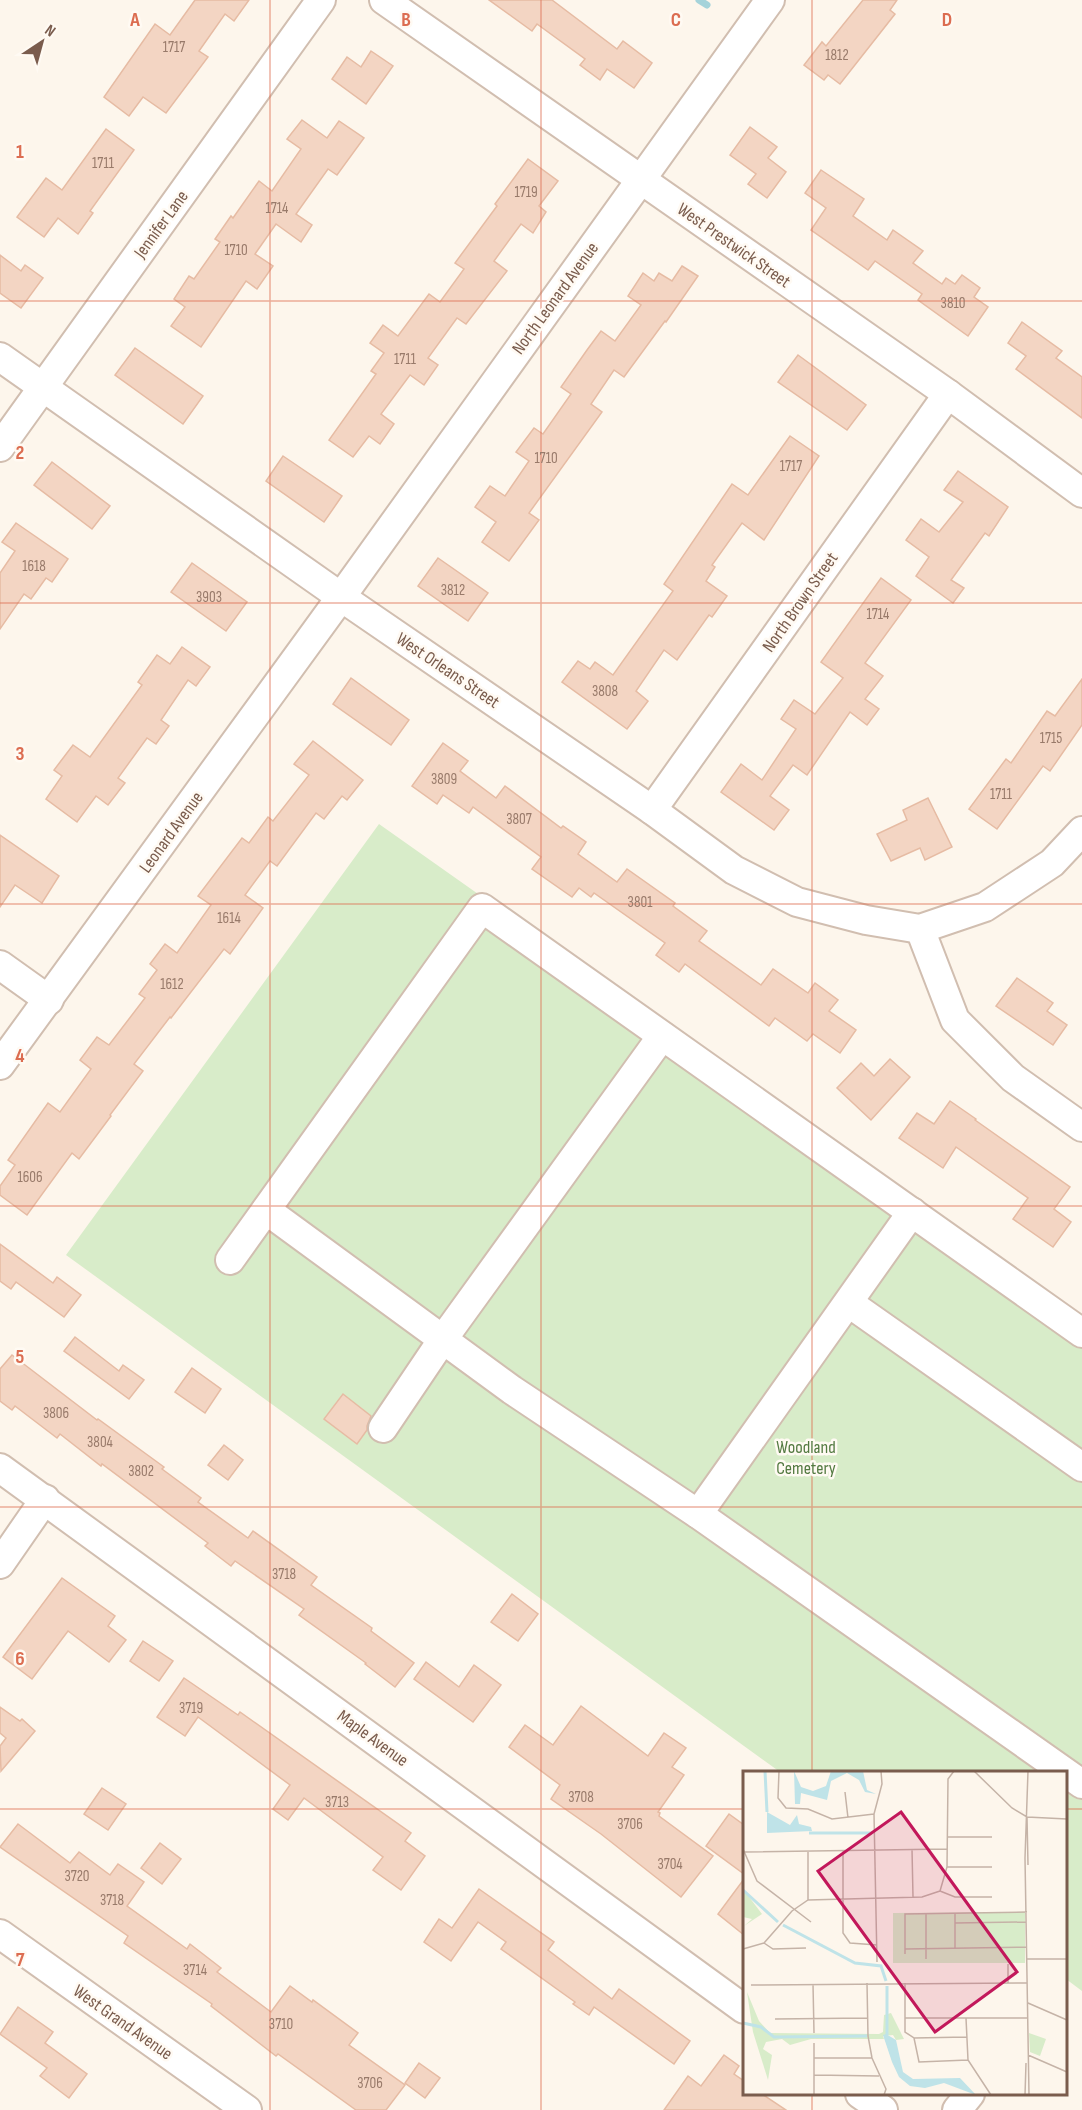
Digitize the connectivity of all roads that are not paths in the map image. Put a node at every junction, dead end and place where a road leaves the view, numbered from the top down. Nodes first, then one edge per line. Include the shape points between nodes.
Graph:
1 (321, 0) edge
2 (384, 0) edge
3 (770, 0) edge
4 (640, 180) junction
5 (0, 357) edge
6 (44, 387) junction
7 (948, 394) junction
8 (0, 447) edge
9 (1082, 493) edge
10 (341, 597) junction
11 (652, 810) junction
12 (1082, 831) edge
13 (920, 929) junction
14 (0, 965) edge
15 (49, 1000) junction
16 (662, 1036) junction
17 (0, 1065) edge
18 (1082, 1127) edge
19 (266, 1210) junction
20 (912, 1212) junction
21 (230, 1260) dead end
22 (849, 1303) junction
23 (1082, 1332) edge
24 (443, 1339) junction
25 (382, 1428) dead end
26 (1082, 1467) edge
27 (0, 1468) edge
28 (45, 1499) junction
29 (698, 1514) junction
30 (0, 1564) edge
31 (1064, 1771) edge
32 (1067, 1773) edge
33 (1082, 1784) edge
34 (0, 1934) edge
35 (743, 2008) edge
36 (861, 2095) edge
37 (969, 2095) edge
38 (247, 2110) edge
39 (883, 2110) edge
40 (957, 2110) edge

1 - 6 street, Jennifer Lane
2 - 4 street, West Prestwick Street
3 - 4 street, North Leonard Avenue
4 - 7 street, West Prestwick Street
4 - 10 street, North Leonard Avenue
5 - 6 street, West Orleans Street
6 - 8 street, Jennifer Lane
6 - 10 street, West Orleans Street
7 - 9 street, West Prestwick Street
7 - 11 street, North Brown Street
10 - 11 street, West Orleans Street
10 - 15 street, Leonard Avenue
11 - 13 street, West Orleans Street via 734,870 797,902
12 - 13 street via 1052,863 985,907
13 - 18 street via 955,1020 1013,1078
14 - 15 street
15 - 17 street, Leonard Avenue
16 - 19 street via 482,908
16 - 20 street
16 - 24 street
19 - 21 street
19 - 24 street
20 - 22 street
20 - 23 street
22 - 26 street
22 - 29 street
24 - 25 street
24 - 29 street via 512,1390
27 - 28 street, Maple Avenue
28 - 30 street
28 - 35 street, Maple Avenue
29 - 31 street
32 - 33 street
34 - 38 street, West Grand Avenue
36 - 39 street
37 - 40 street

